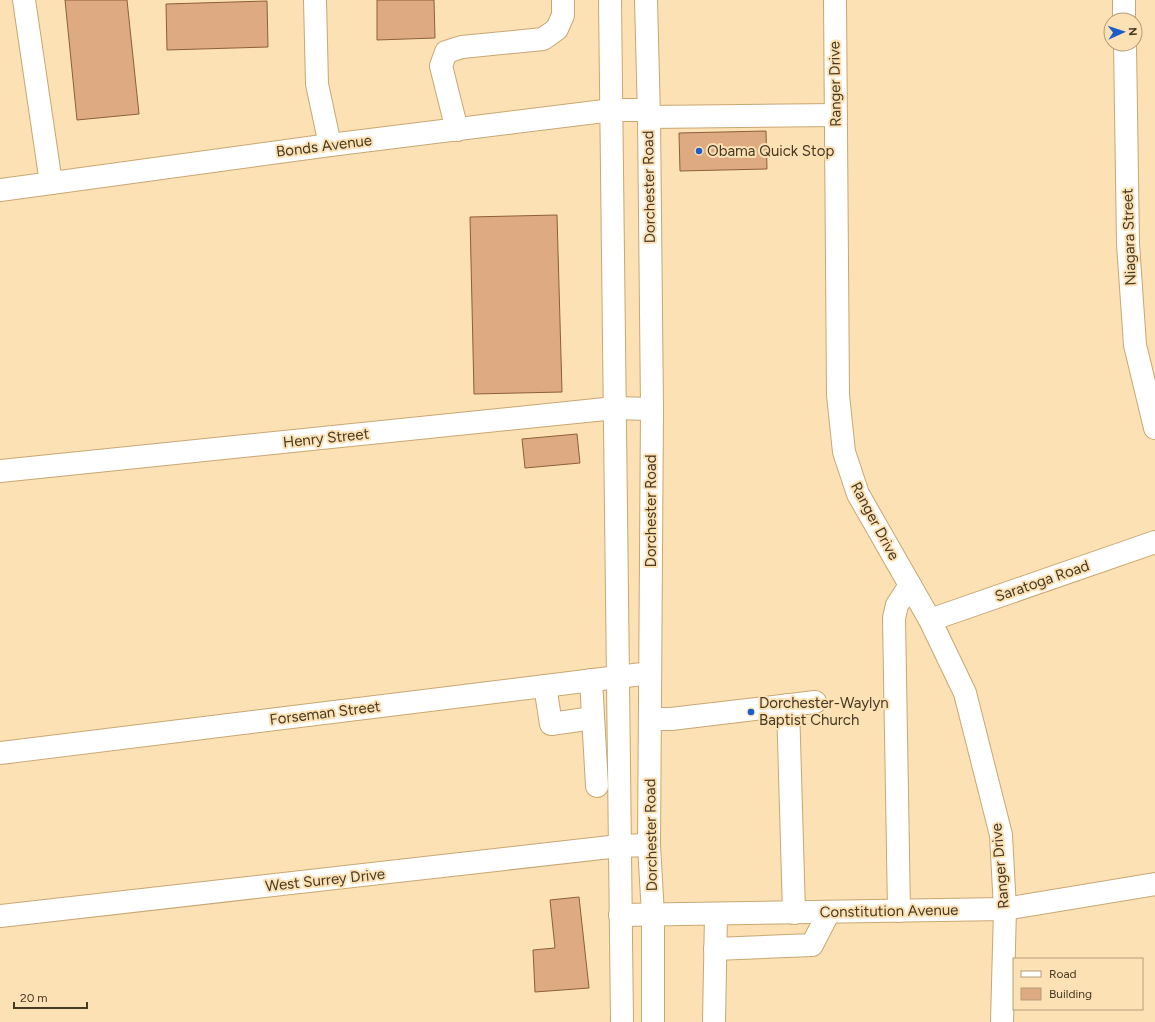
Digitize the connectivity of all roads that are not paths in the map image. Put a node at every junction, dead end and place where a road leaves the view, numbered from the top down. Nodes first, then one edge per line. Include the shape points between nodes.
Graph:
1 (24, 0) edge
2 (316, 0) edge
3 (563, 0) edge
4 (610, 0) edge
5 (646, 0) edge
6 (835, 0) edge
7 (1124, 0) edge
8 (1124, 12) edge
9 (1125, 52) edge
10 (611, 110) junction
11 (648, 113) junction
12 (836, 115) junction
13 (457, 130) junction
14 (330, 145) junction
15 (51, 183) junction
16 (0, 190) edge
17 (615, 408) junction
18 (652, 408) junction
19 (1155, 428) edge
20 (0, 471) edge
21 (1155, 542) edge
22 (910, 585) junction
23 (930, 620) junction
24 (650, 673) junction
25 (617, 677) junction
26 (591, 680) junction
27 (545, 686) junction
28 (815, 702) dead end
29 (788, 705) junction
30 (593, 718) junction
31 (650, 719) junction
32 (0, 754) edge
33 (597, 786) dead end
34 (649, 845) junction
35 (619, 846) junction
36 (1155, 884) edge
37 (1004, 909) junction
38 (899, 911) junction
39 (829, 912) junction
40 (794, 913) junction
41 (716, 914) junction
42 (0, 916) edge
43 (620, 916) junction
44 (653, 916) junction
45 (715, 949) junction
46 (622, 1022) edge
47 (653, 1022) edge
48 (714, 1022) edge
49 (1002, 1022) edge

1 - 15 street
2 - 14 street via 317,84
3 - 13 street via 563,15 557,29 543,39 462,47 446,52 441,66
4 - 10 street, Dorchester Road
5 - 11 street, Dorchester Road
6 - 12 street, Ranger Drive
7 - 8 street
9 - 19 street, Niagara Street via 1128,244 1135,345
10 - 11 street, Bonds Avenue
10 - 13 street, Bonds Avenue
10 - 17 street, Dorchester Road
11 - 12 street, Bonds Avenue
11 - 18 street, Dorchester Road
12 - 22 street, Ranger Drive via 838,395 844,452 858,494
13 - 14 street, Bonds Avenue
14 - 15 street, Bonds Avenue
15 - 16 street, Bonds Avenue
17 - 18 street, Henry Street
17 - 20 street, Henry Street
17 - 25 street, Dorchester Road
18 - 24 street, Dorchester Road
21 - 23 street, Saratoga Road
22 - 23 street, Ranger Drive
22 - 38 street via 897,605 894,618
23 - 37 street, Ranger Drive via 965,693 1001,835
24 - 25 street, Forseman Street
24 - 31 street, Dorchester Road
25 - 26 street, Forseman Street
25 - 35 street, Dorchester Road
26 - 27 street, Forseman Street
26 - 30 street
27 - 30 street via 551,724
27 - 32 street, Forseman Street
28 - 29 street
29 - 31 street via 671,719
29 - 40 street
30 - 33 street
31 - 34 street, Dorchester Road
34 - 35 street, West Surrey Drive
34 - 44 street, Dorchester Road
35 - 42 street, West Surrey Drive
35 - 43 street, Dorchester Road
36 - 37 street, Constitution Avenue
37 - 38 street, Constitution Avenue
37 - 49 street, Ranger Drive
38 - 39 street, Constitution Avenue
39 - 40 street, Constitution Avenue
39 - 45 street via 812,945
40 - 41 street, Constitution Avenue
41 - 44 street, Constitution Avenue
41 - 45 street
43 - 44 street, Constitution Avenue
43 - 46 street, Dorchester Road
44 - 47 street, Dorchester Road
45 - 48 street

